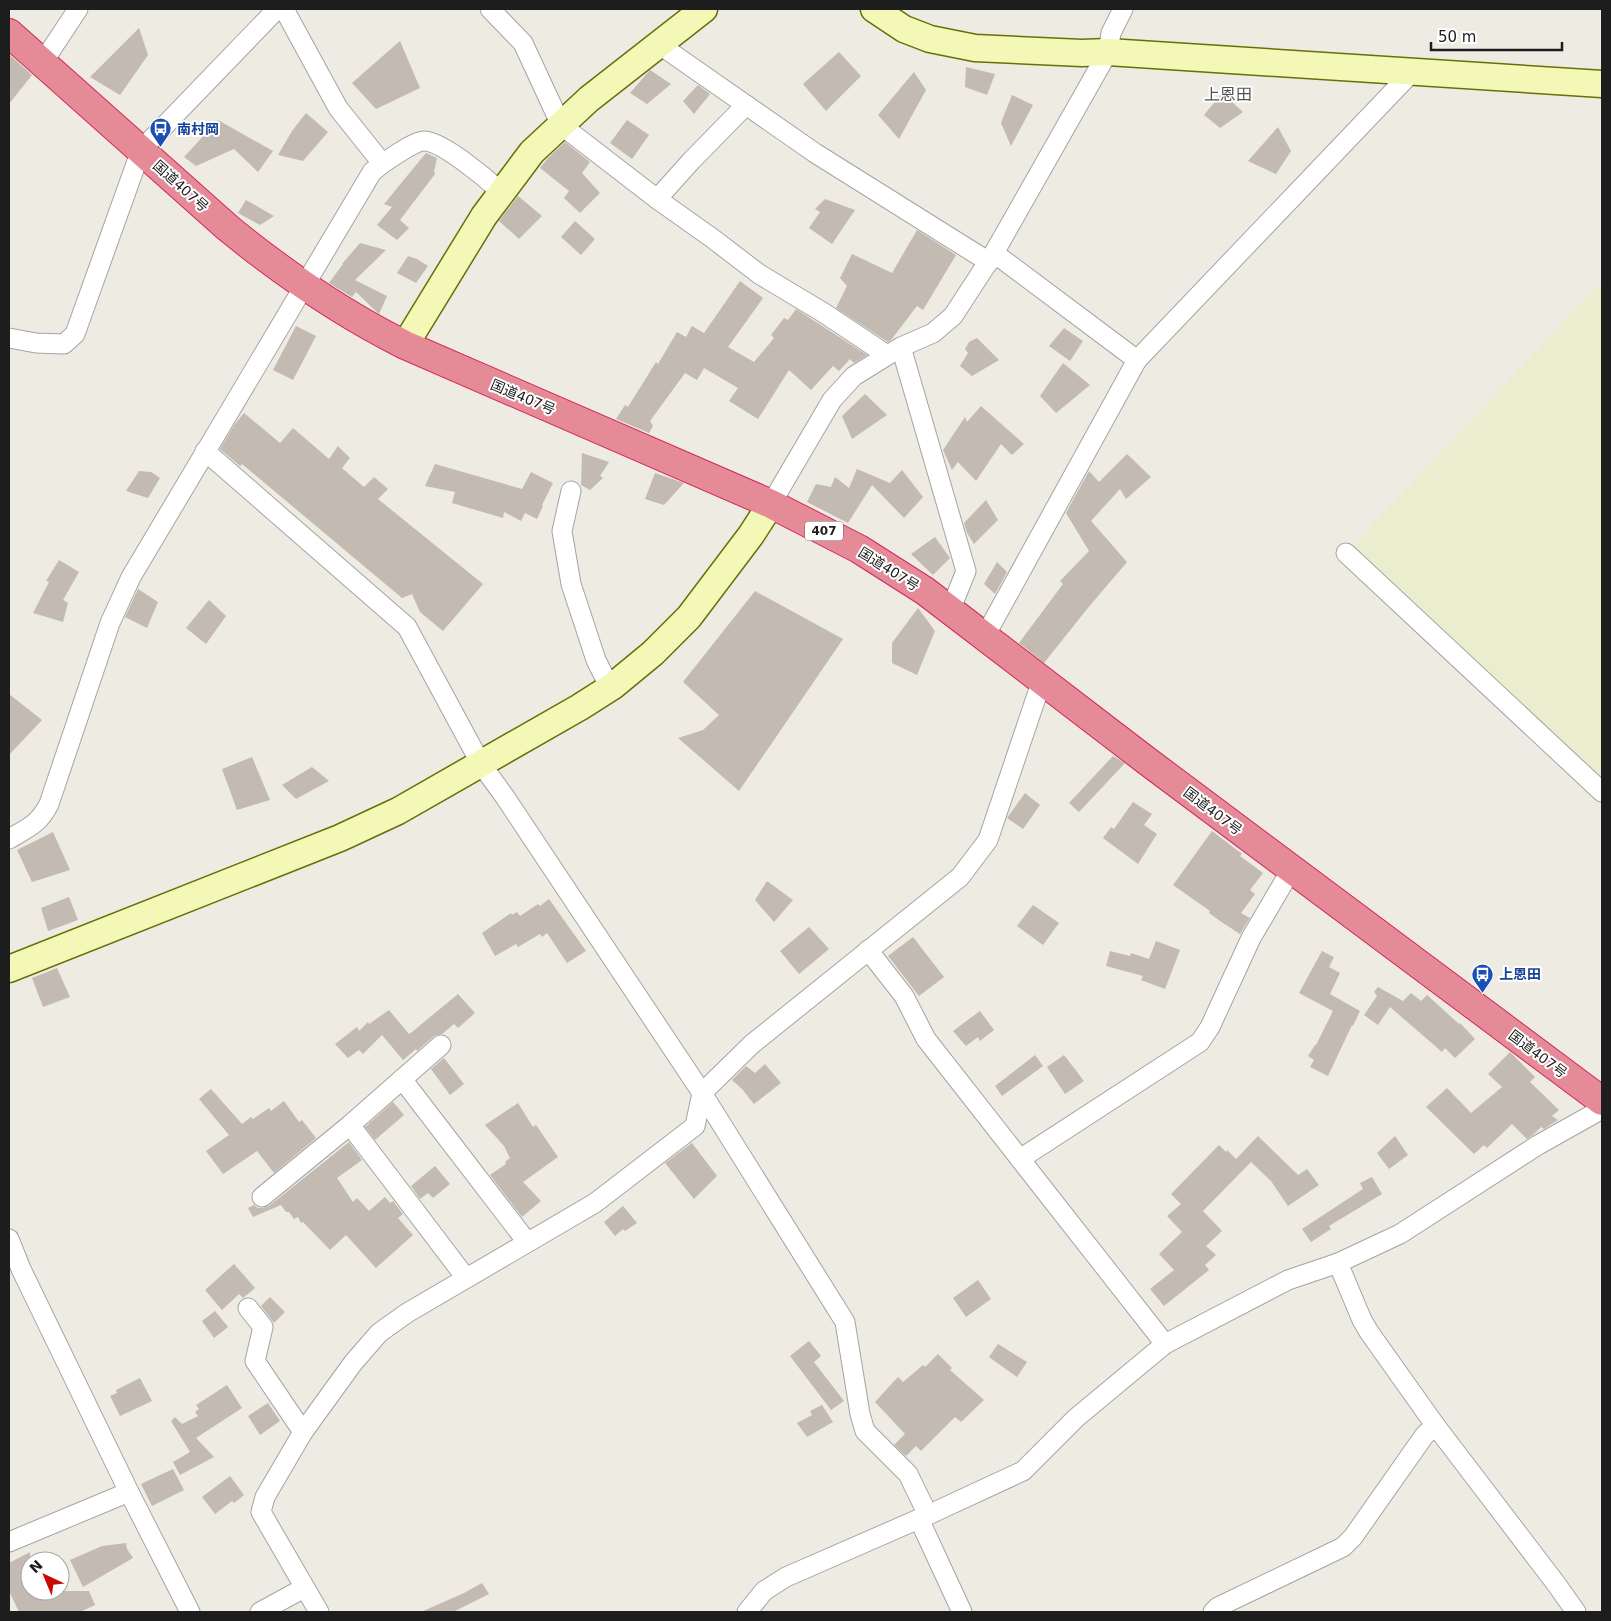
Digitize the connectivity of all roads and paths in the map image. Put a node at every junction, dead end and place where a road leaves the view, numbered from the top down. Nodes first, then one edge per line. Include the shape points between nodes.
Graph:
1 (78, 9) edge
2 (277, 9) edge
3 (284, 9) edge
4 (490, 9) edge
5 (704, 9) edge
6 (874, 9) edge
7 (1123, 9) edge
8 (9, 33) edge
9 (660, 45) junction
10 (1108, 52) junction
11 (43, 62) junction
12 (1412, 72) junction
13 (1602, 84) edge
14 (746, 105) junction
15 (561, 125) junction
16 (141, 150) junction
17 (382, 163) junction
18 (501, 192) junction
19 (657, 199) junction
20 (992, 258) junction
21 (304, 286) junction
22 (9, 338) edge
23 (405, 346) junction
24 (894, 351) junction
25 (1137, 360) junction
26 (205, 451) junction
27 (571, 491) dead end
28 (771, 504) junction
29 (1346, 553) dead end
30 (950, 611) junction
31 (985, 636) junction
32 (1042, 680) junction
33 (610, 688) junction
34 (481, 764) junction
35 (1602, 792) edge
36 (9, 839) edge
37 (1291, 870) junction
38 (868, 950) junction
39 (9, 969) edge
40 (440, 1045) dead end
41 (402, 1079) junction
42 (702, 1093) junction
43 (1602, 1102) edge
44 (1602, 1106) edge
45 (350, 1125) junction
46 (1020, 1159) junction
47 (262, 1197) dead end
48 (9, 1239) edge
49 (528, 1242) junction
50 (1338, 1263) junction
51 (15, 1272) edge
52 (466, 1278) junction
53 (248, 1308) dead end
54 (1165, 1344) junction
55 (1436, 1425) junction
56 (303, 1432) junction
57 (129, 1492) junction
58 (923, 1517) junction
59 (9, 1542) edge
60 (304, 1588) junction
61 (190, 1612) edge
62 (260, 1612) edge
63 (319, 1612) edge
64 (746, 1612) edge
65 (962, 1612) edge
66 (1213, 1612) edge
67 (1576, 1612) edge

1 - 11 street
2 - 16 street
3 - 17 street via 338,108
4 - 15 street via 523,43
5 - 9 street
6 - 10 street via 904,29 930,39 974,48
7 - 10 street via 1111,33
8 - 11 highway, 国道407号 / 407
9 - 14 street
9 - 15 street via 589,99
10 - 12 street
10 - 20 street
11 - 16 highway, 国道407号 / 407
12 - 13 street
12 - 25 street
14 - 19 street
14 - 20 street via 815,153
15 - 18 street via 532,152
15 - 19 street
16 - 21 highway, 国道407号 / 407 via 228,228
16 - 22 street via 75,334 64,344
17 - 18 street via 422,140 434,142
17 - 21 street via 372,172
18 - 23 street
19 - 24 street via 759,274
20 - 24 street via 953,316 933,333
20 - 25 street
21 - 23 highway, 国道407号 / 407 via 368,327
21 - 26 street
23 - 28 highway, 国道407号 / 407
24 - 28 street via 854,376 832,400
24 - 30 street via 966,571
25 - 31 street
26 - 34 street via 407,627
26 - 36 street via 131,577 110,623 44,815
27 - 33 street via 562,531 570,584 596,660
28 - 30 highway, 国道407号 / 407 via 859,549
28 - 33 street via 689,617 653,653
29 - 35 street
30 - 31 highway, 国道407号 / 407
31 - 32 highway, 国道407号 / 407
32 - 37 highway, 国道407号 / 407
32 - 38 street via 988,840 960,876
33 - 34 street
34 - 39 street via 398,811 340,838
34 - 42 street
37 - 43 highway, 国道407号 / 407
37 - 46 street via 1251,938 1200,1042
38 - 42 street via 752,1044
38 - 46 street via 904,996 926,1039
40 - 41 street
41 - 45 street
41 - 49 street
42 - 49 street via 695,1126 595,1202
42 - 58 street via 845,1322 865,1432 908,1474
44 - 50 street via 1595,1114 1538,1145 1400,1234
45 - 47 street
45 - 52 street
46 - 54 street
48 - 51 street
49 - 52 street
50 - 54 street via 1288,1280
50 - 55 street via 1369,1332
51 - 57 street
52 - 56 street via 379,1333
53 - 56 street via 262,1327 255,1361
54 - 58 street via 1076,1418 1023,1471
55 - 66 street via 1424,1436 1343,1547
55 - 67 street
56 - 60 street via 265,1497 261,1512
57 - 59 street
57 - 61 street
58 - 64 street via 786,1578 764,1591
58 - 65 street
60 - 62 street
60 - 63 street

